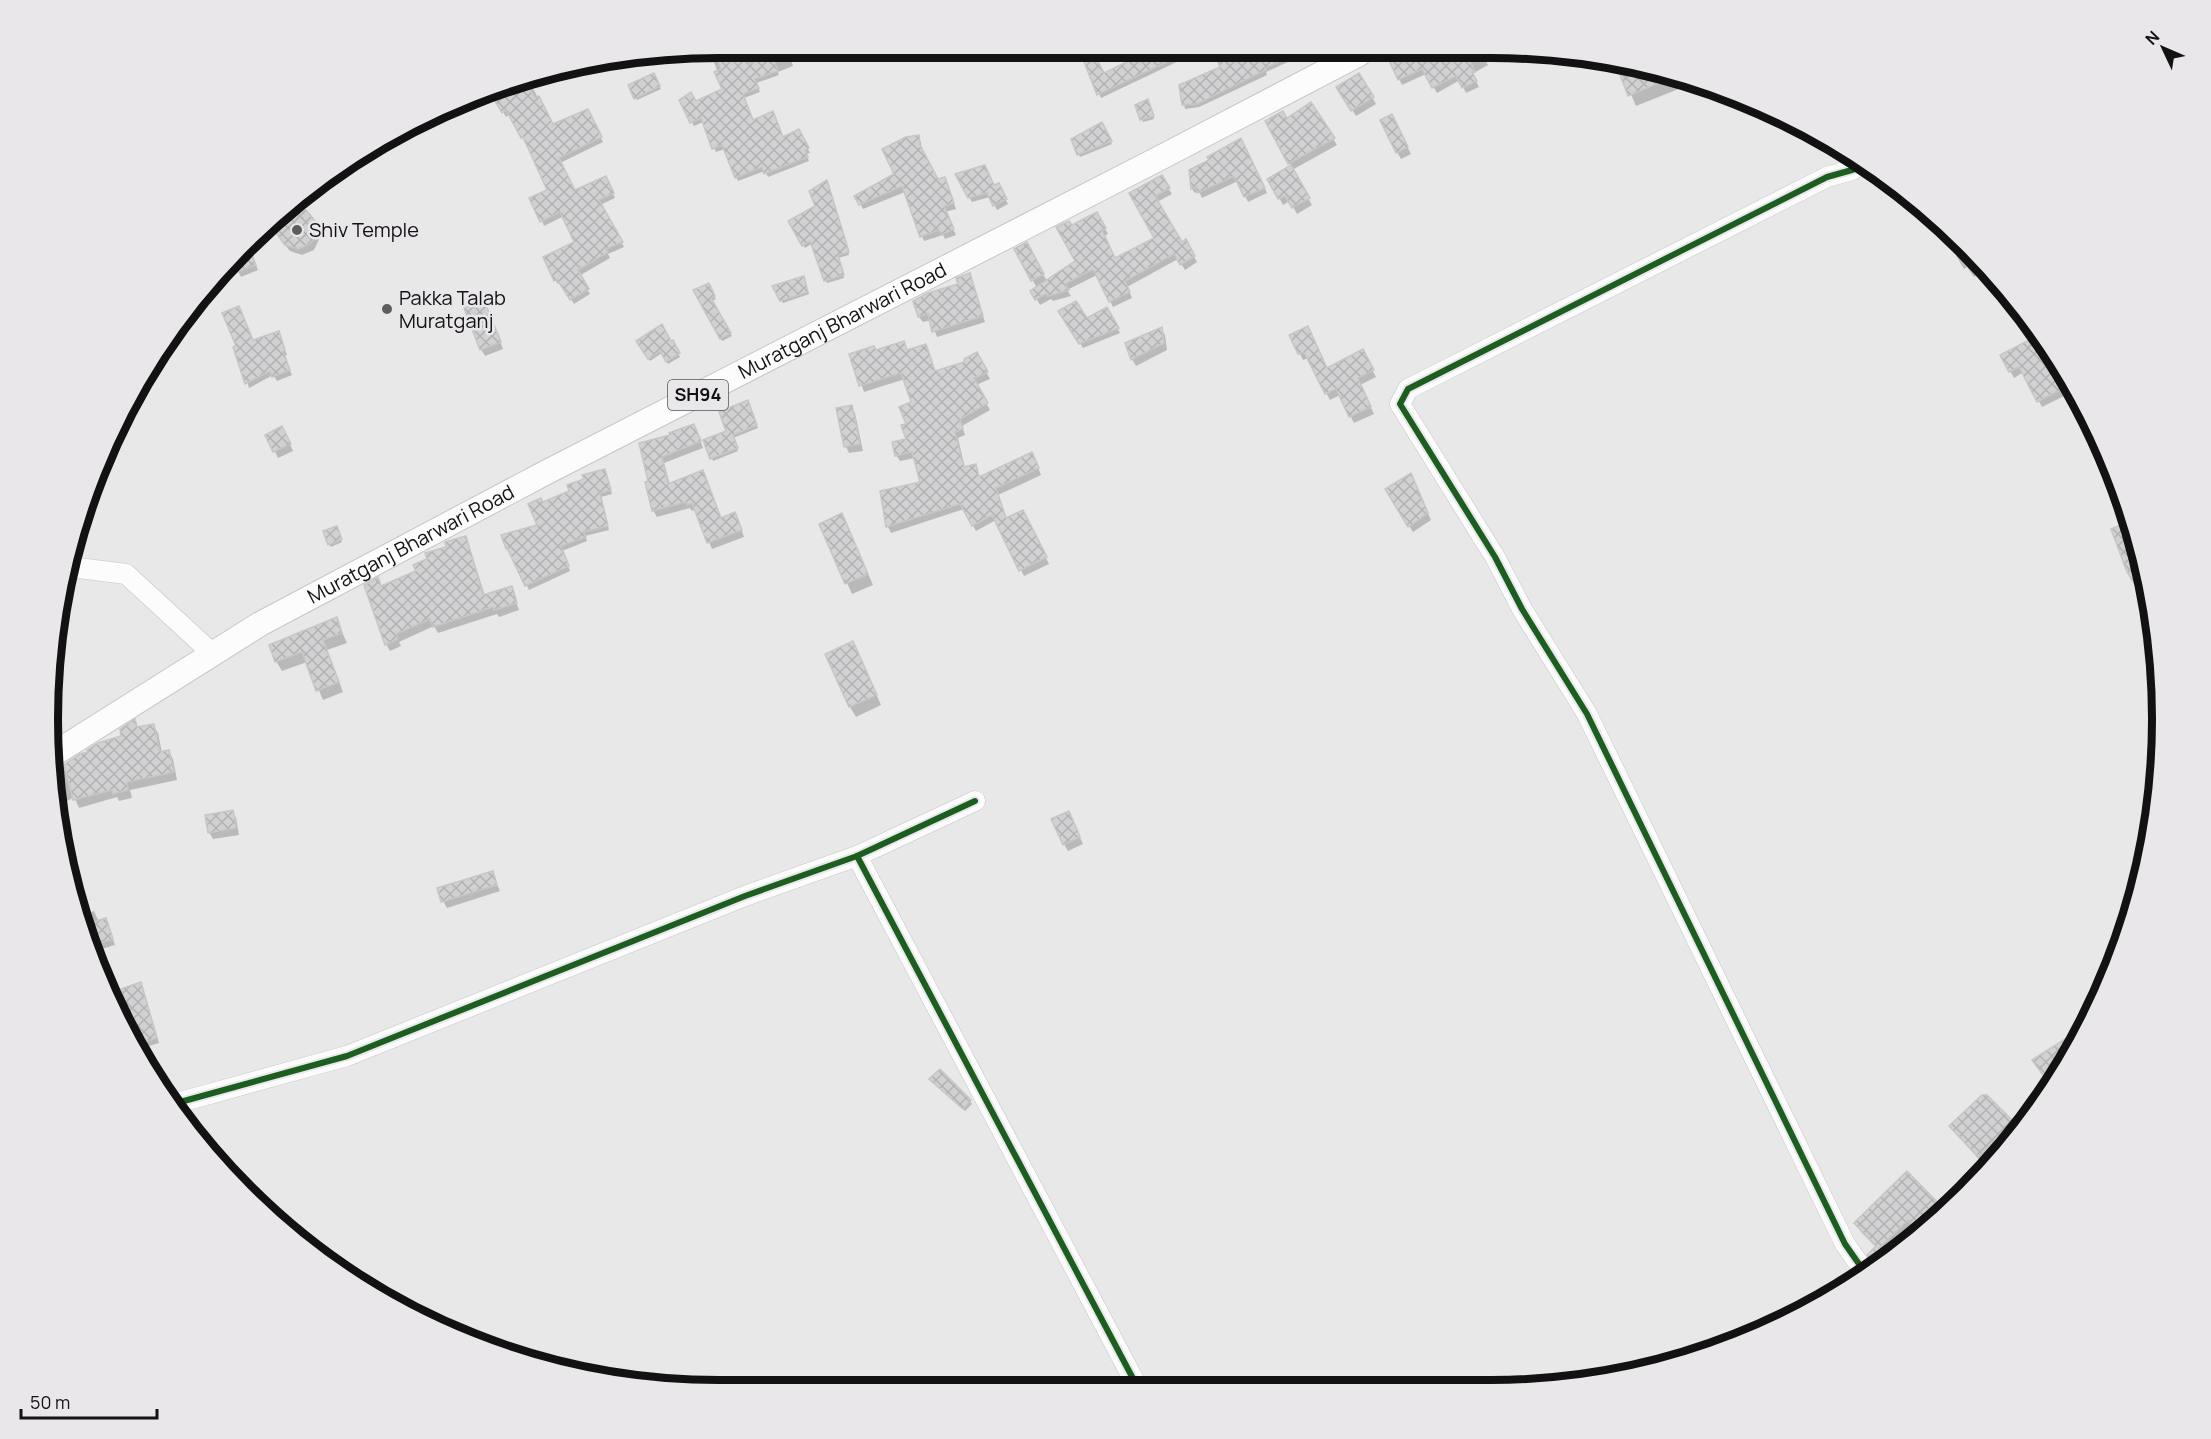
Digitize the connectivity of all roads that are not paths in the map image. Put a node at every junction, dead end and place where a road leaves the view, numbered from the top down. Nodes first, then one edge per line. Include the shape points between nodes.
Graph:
1 (1351, 58) edge
2 (1856, 168) edge
3 (76, 568) edge
4 (213, 654) junction
5 (59, 751) edge
6 (975, 801) dead end
7 (857, 856) junction
8 (181, 1102) edge
9 (1861, 1267) edge
10 (1134, 1380) edge

1 - 4 main road, Muratganj Bharwari Road / SH94 via 545,473 260,624
2 - 9 street via 1827,177 1408,389 1400,404 1587,714 1845,1244
3 - 4 street via 126,574
4 - 5 main road, Muratganj Bharwari Road / SH94
6 - 7 street
7 - 8 street via 745,896 347,1056
7 - 10 street

